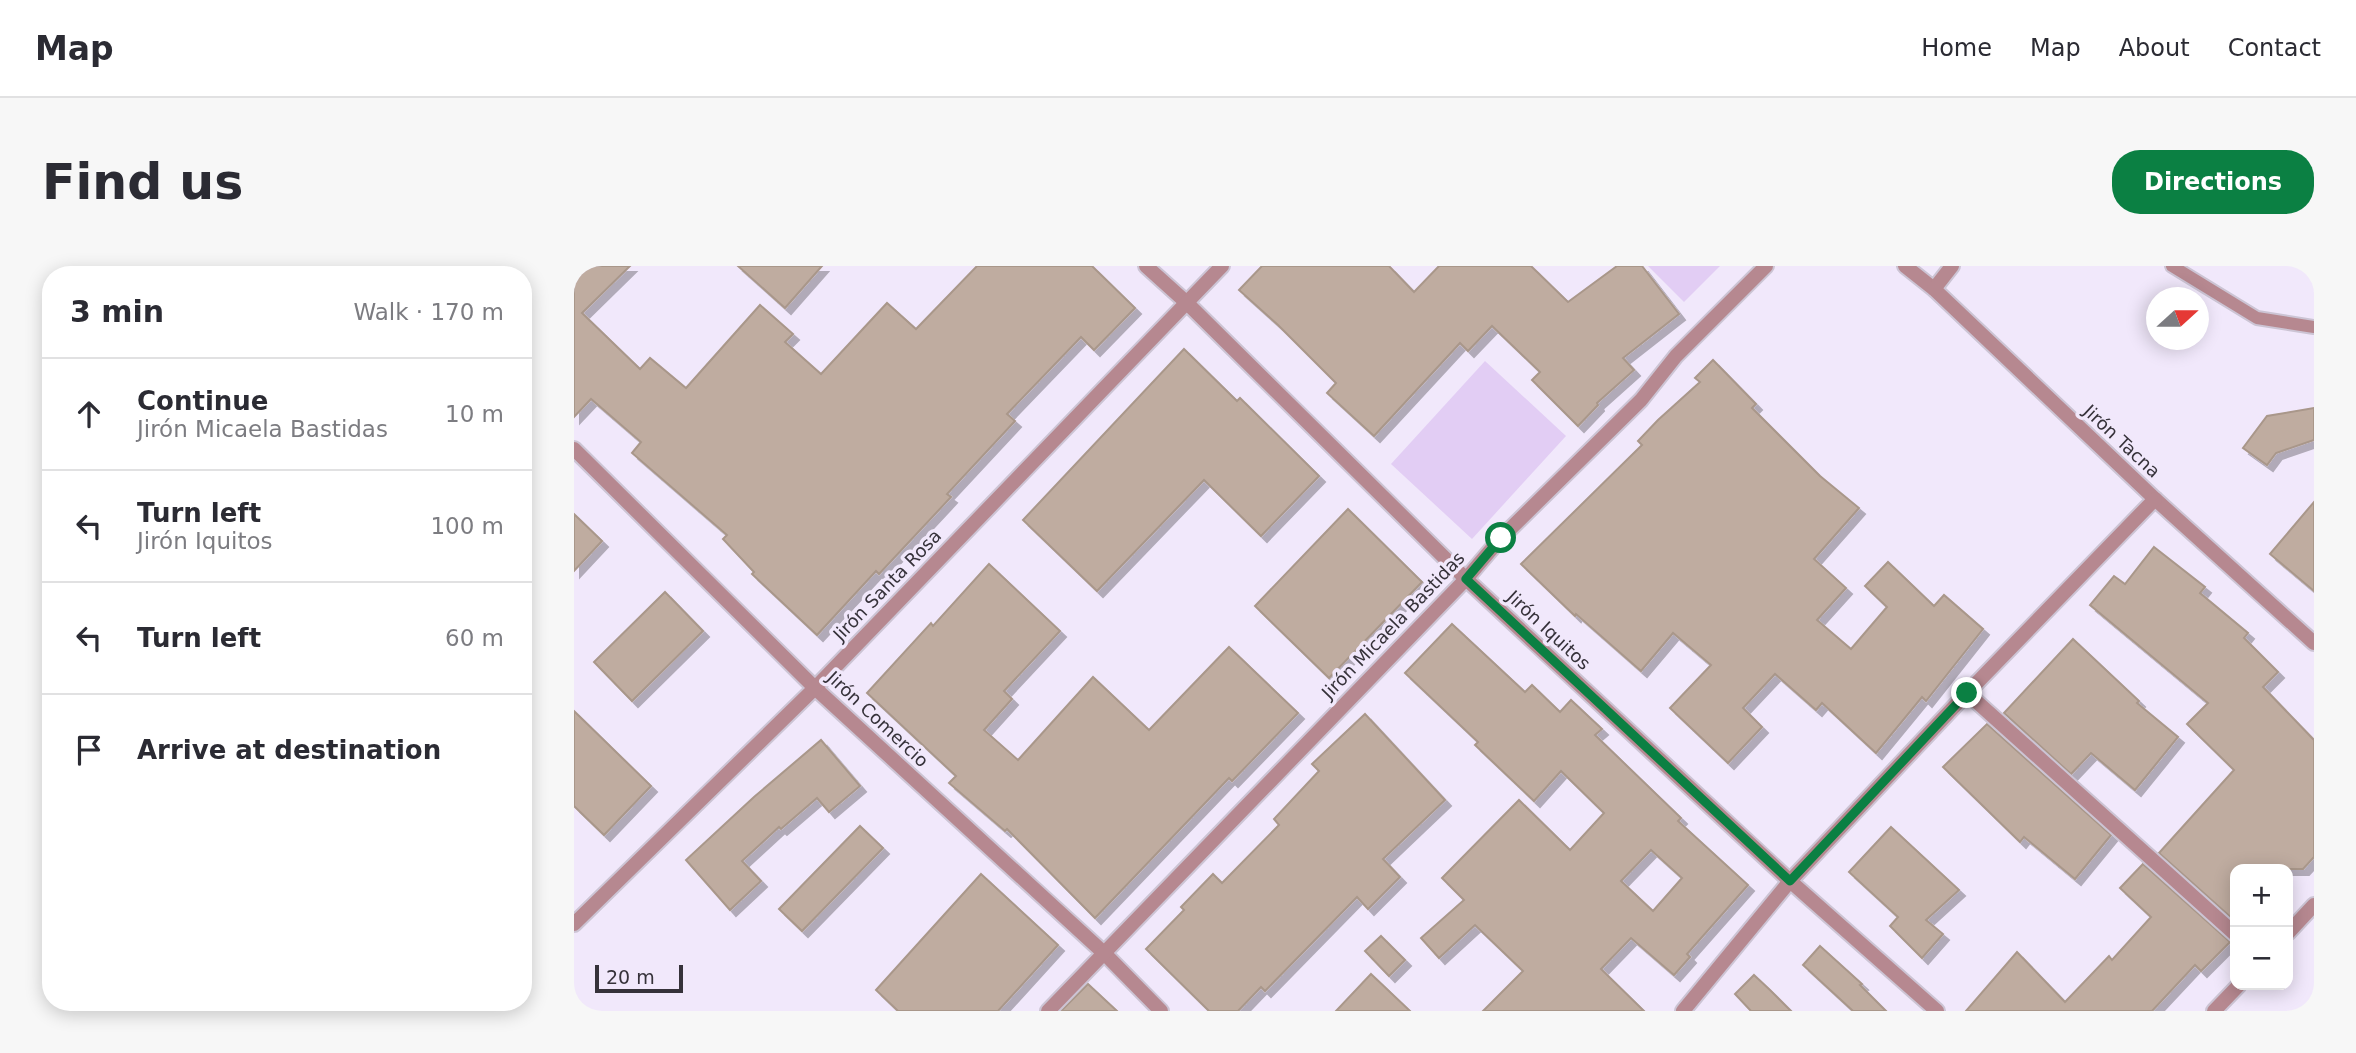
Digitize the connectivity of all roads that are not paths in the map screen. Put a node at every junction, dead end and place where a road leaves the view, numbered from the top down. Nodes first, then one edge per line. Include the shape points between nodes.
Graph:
1 (1146, 266) edge
2 (1222, 266) edge
3 (1766, 266) edge
4 (1905, 266) edge
5 (1952, 266) edge
6 (2172, 266) edge
7 (1934, 289) junction
8 (1187, 303) junction
9 (2314, 327) edge
10 (574, 449) edge
11 (2155, 499) junction
12 (1466, 579) junction
13 (2314, 643) edge
14 (815, 688) junction
15 (1967, 693) junction
16 (1790, 881) junction
17 (2314, 905) edge
18 (574, 924) edge
19 (2293, 928) edge
20 (2230, 930) edge
21 (1105, 954) junction
22 (2234, 990) edge
23 (1048, 1011) edge
24 (1161, 1011) edge
25 (1683, 1011) edge
26 (1937, 1011) edge
27 (2214, 1011) edge

1 - 8 street, Jirón Iquitos
2 - 8 street, Jirón Santa Rosa
3 - 12 street, Jirón Micaela Bastidas
4 - 7 street, Jirón Tacna
5 - 7 street
6 - 9 lane via 2257,318
7 - 11 street, Jirón Tacna
8 - 12 street, Jirón Iquitos
8 - 14 street, Jirón Santa Rosa
10 - 14 street, Jirón Comercio
11 - 13 street, Jirón Tacna
11 - 15 street
12 - 16 street, Jirón Iquitos
12 - 21 street, Jirón Micaela Bastidas
14 - 18 street, Jirón Santa Rosa
14 - 21 street, Jirón Comercio
15 - 16 street
15 - 20 street
16 - 25 street
16 - 26 street, Jirón Iquitos
17 - 19 street
21 - 23 street, Jirón Micaela Bastidas
21 - 24 street, Jirón Comercio
22 - 27 street

